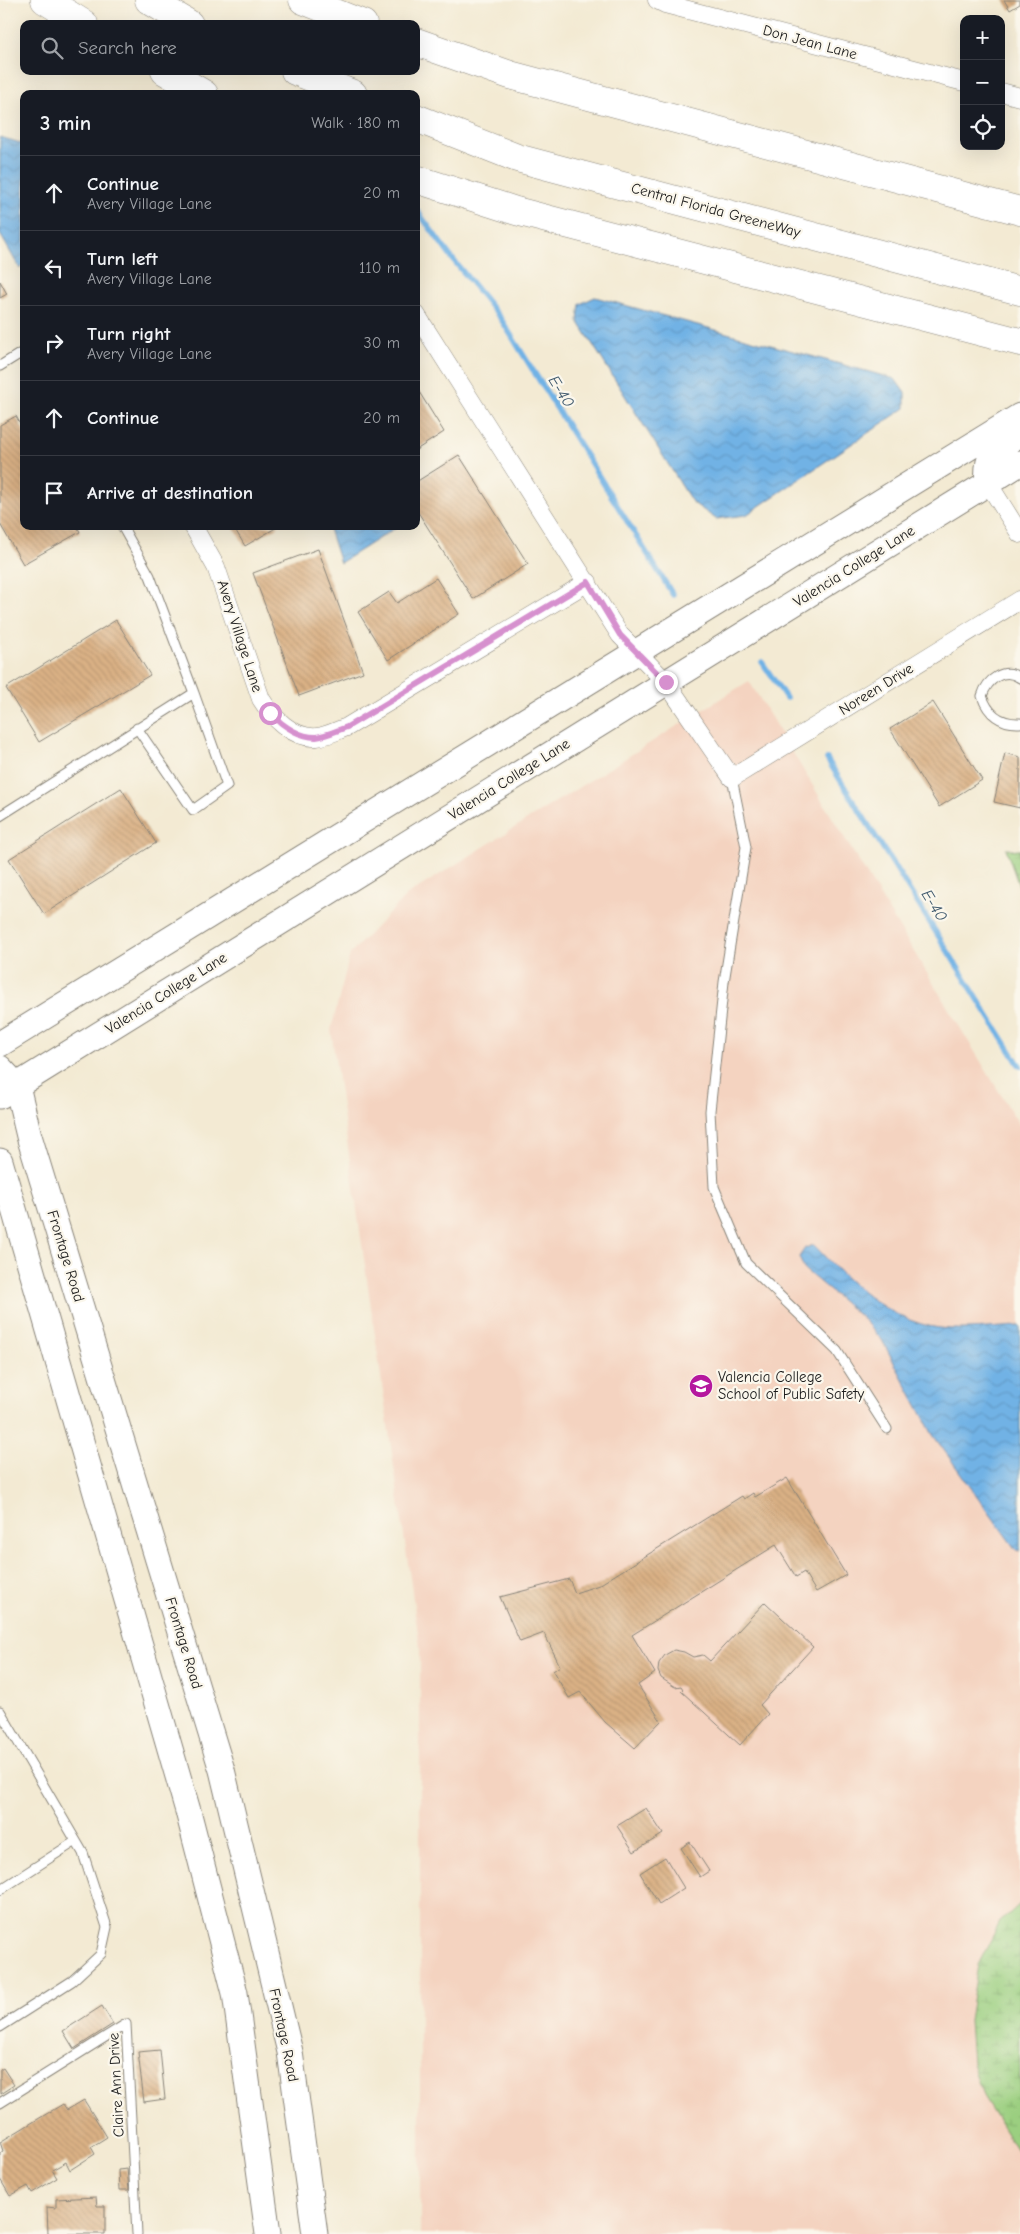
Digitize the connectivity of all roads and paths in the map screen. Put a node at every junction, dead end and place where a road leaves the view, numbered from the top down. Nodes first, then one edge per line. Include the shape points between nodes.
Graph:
1 (45, 0) edge
2 (149, 0) edge
3 (303, 0) edge
4 (657, 0) edge
5 (78, 20) edge
6 (182, 20) edge
7 (353, 20) edge
8 (420, 43) edge
9 (172, 75) edge
10 (305, 75) edge
11 (960, 81) edge
12 (197, 90) edge
13 (343, 90) edge
14 (1005, 93) edge
15 (1020, 96) edge
16 (420, 120) edge
17 (420, 180) edge
18 (1020, 211) edge
19 (1020, 291) edge
20 (420, 320) edge
21 (1020, 342) edge
22 (20, 354) edge
23 (0, 366) edge
24 (1020, 416) edge
25 (1020, 434) edge
26 (1020, 463) edge
27 (988, 483) junction
28 (124, 530) edge
29 (195, 530) edge
30 (1020, 534) edge
31 (588, 582) junction
32 (1020, 600) edge
33 (636, 653) junction
34 (1020, 678) edge
35 (666, 682) junction
36 (194, 693) junction
37 (1020, 723) edge
38 (137, 728) junction
39 (732, 778) junction
40 (0, 816) edge
41 (0, 1044) edge
42 (6, 1084) edge
43 (0, 1161) edge
44 (0, 1201) edge
45 (20, 1231) junction
46 (887, 1429) dead end
47 (0, 1711) edge
48 (76, 1841) junction
49 (0, 1890) edge
50 (0, 2027) edge
51 (0, 2103) edge
52 (137, 2234) edge
53 (268, 2234) edge
54 (315, 2234) edge

1 - 5 highway
2 - 6 highway
3 - 7 highway
4 - 11 street, Don Jean Lane
8 - 18 highway via 510,75
9 - 12 highway
10 - 13 highway
14 - 15 street
16 - 19 highway, Central Florida GreeneWay via 517,158
17 - 21 highway via 516,212
20 - 31 street
22 - 23 lane
24 - 33 street
25 - 27 street via 995,451 986,464
26 - 27 street, Valencia College Lane
27 - 30 street
27 - 35 street, Valencia College Lane
28 - 36 lane via 150,576
29 - 31 street, Avery Village Lane via 216,567 261,699 281,723 298,733 317,737 347,727
31 - 33 street via 620,635
32 - 39 street, Noreen Drive
33 - 35 street
33 - 41 street
34 - 37 lane via 1010,674 995,677 988,682 982,696 989,711 1000,721
35 - 39 street
35 - 42 street, Valencia College Lane
36 - 38 lane
36 - 38 lane via 227,786 192,810
38 - 40 lane
39 - 46 lane via 746,847 724,982 710,1112 714,1187 746,1263 837,1351
42 - 54 street, Frontage Road via 29,1136 222,1770 290,2052
43 - 45 street
44 - 45 street
45 - 53 street via 188,1811 235,1993
47 - 48 lane
48 - 49 lane
48 - 50 lane via 95,1884 106,1927 101,1954 72,1981
51 - 52 lane, Claire Ann Drive via 126,2024

